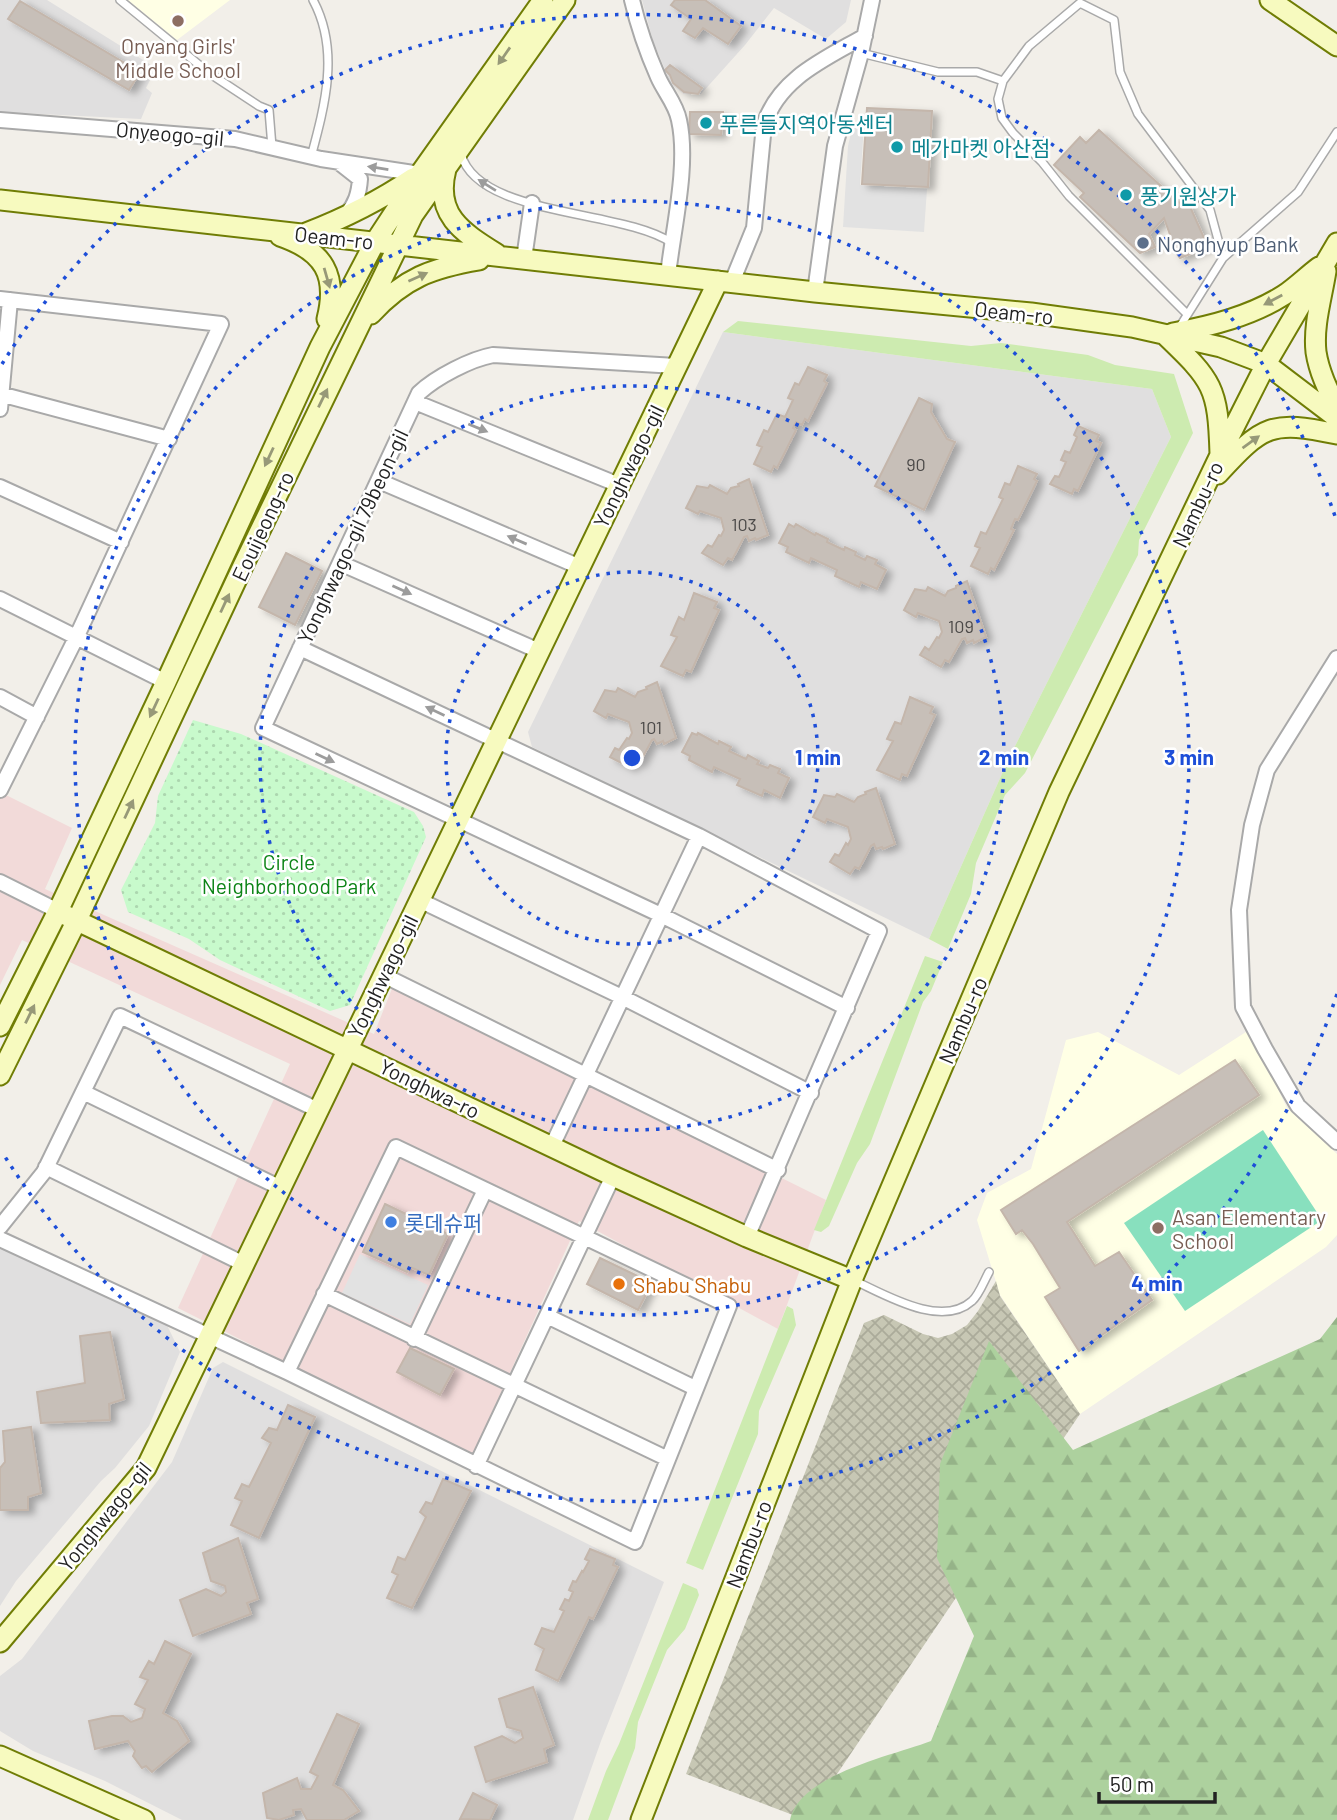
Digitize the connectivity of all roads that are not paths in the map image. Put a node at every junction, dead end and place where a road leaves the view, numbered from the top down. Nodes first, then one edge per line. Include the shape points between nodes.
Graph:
1 (120, 0) edge
2 (313, 0) edge
3 (543, 0) edge
4 (565, 0) edge
5 (632, 0) edge
6 (872, 0) edge
7 (1270, 0) edge
8 (865, 36) junction
9 (1337, 46) edge
10 (861, 53) junction
11 (1003, 81) junction
12 (0, 120) edge
13 (1337, 132) edge
14 (460, 147) junction
15 (272, 148) junction
16 (311, 157) junction
17 (337, 161) junction
18 (446, 167) junction
19 (420, 174) junction
20 (0, 200) edge
21 (532, 203) junction
22 (342, 220) junction
23 (256, 229) junction
24 (303, 234) junction
25 (374, 242) junction
26 (672, 243) junction
27 (398, 245) junction
28 (1332, 251) edge
29 (501, 256) junction
30 (1223, 258) junction
31 (524, 259) junction
32 (668, 275) junction
33 (725, 282) junction
34 (816, 292) junction
35 (5, 300) edge
36 (1187, 314) junction
37 (1171, 333) junction
38 (351, 339) junction
39 (320, 346) junction
40 (1266, 364) junction
41 (676, 366) junction
42 (1, 399) edge
43 (415, 402) junction
44 (1337, 408) edge
45 (1337, 418) edge
46 (1337, 434) edge
47 (169, 439) junction
48 (1220, 455) junction
49 (379, 481) junction
50 (619, 485) junction
51 (0, 488) edge
52 (1203, 490) junction
53 (121, 542) junction
54 (340, 563) junction
55 (580, 566) junction
56 (0, 599) edge
57 (76, 638) junction
58 (300, 648) junction
59 (539, 651) junction
60 (1337, 658) edge
61 (166, 682) junction
62 (0, 697) edge
63 (37, 717) junction
64 (496, 740) junction
65 (0, 790) edge
66 (457, 820) junction
67 (699, 836) junction
68 (0, 882) edge
69 (419, 900) junction
70 (58, 911) junction
71 (661, 915) junction
72 (77, 920) junction
73 (383, 975) junction
74 (622, 997) junction
75 (847, 1008) junction
76 (0, 1026) edge
77 (348, 1048) junction
78 (586, 1074) junction
79 (0, 1075) edge
80 (83, 1092) junction
81 (811, 1093) junction
82 (318, 1110) junction
83 (1337, 1142) edge
84 (552, 1146) junction
85 (46, 1167) junction
86 (778, 1170) junction
87 (613, 1176) junction
88 (281, 1188) junction
89 (485, 1190) junction
90 (0, 1227) edge
91 (583, 1237) junction
92 (747, 1237) junction
93 (0, 1239) edge
94 (244, 1264) junction
95 (989, 1272) dead end
96 (852, 1280) junction
97 (324, 1294) junction
98 (547, 1316) junction
99 (209, 1337) junction
100 (414, 1339) junction
101 (287, 1372) junction
102 (513, 1386) junction
103 (695, 1388) junction
104 (668, 1459) junction
105 (476, 1466) junction
106 (0, 1642) edge
107 (0, 1756) edge
108 (144, 1820) edge
109 (641, 1820) edge

1 - 15 lane via 209,73 269,110
2 - 16 lane via 327,43 327,94
3 -> 19 main road, Eouijeong-ro
4 - 14 main road, Eouijeong-ro
5 - 26 street via 658,78 679,119 682,169
6 - 8 street
7 - 9 main road
8 - 10 street
8 - 33 street via 788,84 772,104 764,125 754,228
10 - 11 lane via 938,72 977,72
10 - 34 street via 835,146
11 - 30 lane via 1029,46 1080,3 1114,20 1120,72 1138,114 1210,210
11 - 36 lane via 998,99 1002,118 1013,133
12 - 15 street, Onyeogo-gil via 214,136
13 - 30 lane via 1298,192
14 - 18 main road, Eouijeong-ro
21 -> 14 lane via 480,183 465,166
15 - 16 street, Onyeogo-gil
16 - 17 street, Onyeogo-gil
19 -> 17 street, Onyeogo-gil
17 - 22 street via 360,179 353,208
18 - 27 main road, Eouijeong-ro
18 - 29 main road via 444,204 456,225
19 - 22 main road
19 - 25 main road, Eouijeong-ro
20 - 23 main road, Oeam-ro
21 - 26 lane via 630,226
21 - 31 street
22 - 24 main road
23 - 24 main road, Oeam-ro
23 -> 39 main road via 296,242 328,272 332,298
24 - 25 main road, Oeam-ro
25 - 27 main road, Oeam-ro
25 - 39 main road, Eouijeong-ro
26 - 32 street
27 - 29 main road, Oeam-ro
27 - 38 main road, Eouijeong-ro
28 -> 37 main road via 1284,295 1250,312
28 - 40 main road, Nambu-ro
28 - 44 main road via 1316,329 1316,353
29 - 31 main road, Oeam-ro
38 -> 29 main road via 387,296 410,279 443,267
30 - 36 lane
31 - 32 main road, Oeam-ro
32 - 33 main road, Oeam-ro
33 - 34 main road, Oeam-ro
33 - 41 main road, Yonghwago-gil
34 - 37 main road, Oeam-ro via 1031,313
35 - 42 street
35 - 47 street via 221,324
36 - 37 lane
37 - 40 main road, Oeam-ro
37 - 48 main road via 1214,392
72 -> 38 main road, Eouijeong-ro
39 -> 61 main road, Eouijeong-ro
40 - 45 main road, Oeam-ro
40 - 48 main road, Nambu-ro
41 - 43 street, Yonghwago-gil 79beon-gil via 494,355 429,384
41 - 50 main road, Yonghwago-gil
42 - 47 street
43 - 49 street, Yonghwago-gil 79beon-gil
43 -> 50 street
52 -> 46 main road via 1245,444 1270,428 1296,426
47 - 53 street
48 - 52 main road, Nambu-ro
49 - 54 street, Yonghwago-gil 79beon-gil
55 -> 49 street
50 - 55 main road, Yonghwago-gil
51 - 53 street
52 - 96 main road, Nambu-ro via 1059,792
53 - 57 street
54 - 58 street, Yonghwago-gil 79beon-gil
54 -> 59 street
55 - 59 main road, Yonghwago-gil
56 - 57 street
57 - 61 street
57 - 63 street
64 -> 58 street
58 -> 66 street, Yonghwago-gil 79beon-gil via 263,729
59 - 64 main road, Yonghwago-gil
60 - 83 street via 1267,770 1252,825 1239,910 1243,1007 1298,1106
61 -> 70 main road, Eouijeong-ro
62 - 63 street
63 - 65 street
64 - 66 main road, Yonghwago-gil
64 - 67 street
66 - 69 main road, Yonghwago-gil
66 - 71 street, Yonghwago-gil 79beon-gil
67 - 71 street
67 - 75 street via 879,931
68 - 70 street, Yonghwa-ro
69 - 73 main road, Yonghwago-gil
69 - 74 street
70 - 72 main road, Yonghwa-ro
70 - 76 main road, Eouijeong-ro
71 - 74 street
71 - 75 street, Yonghwago-gil 79beon-gil
72 - 77 main road, Yonghwa-ro
79 -> 72 main road, Eouijeong-ro
73 - 77 main road, Yonghwago-gil
73 - 78 street
74 - 78 street
74 - 81 street
75 - 81 street
77 - 82 main road, Yonghwago-gil
77 - 84 main road, Yonghwa-ro
78 - 84 street
78 - 86 street
80 - 82 street via 120,1016
80 - 85 street
80 - 88 street
81 - 86 street
82 - 88 main road, Yonghwago-gil
84 - 87 main road, Yonghwa-ro
85 - 90 street
85 - 94 street
86 - 92 street
87 - 91 street
87 - 92 main road, Yonghwa-ro
88 - 94 main road, Yonghwago-gil
89 - 91 street
89 - 97 street via 396,1147
89 - 100 street
91 - 98 street
91 - 103 street via 729,1306
92 - 96 main road, Yonghwa-ro
93 - 99 street
94 - 99 main road, Yonghwago-gil
95 - 96 lane via 972,1301 952,1312 932,1312
96 - 109 main road, Nambu-ro
97 - 100 street
97 - 101 street
98 - 102 street
98 - 103 street
99 - 101 street
99 - 106 main road, Yonghwago-gil via 146,1468
100 - 102 street
101 - 105 street
102 - 104 street
102 - 105 street
103 - 104 street
104 - 105 street via 635,1542
107 - 108 main road

